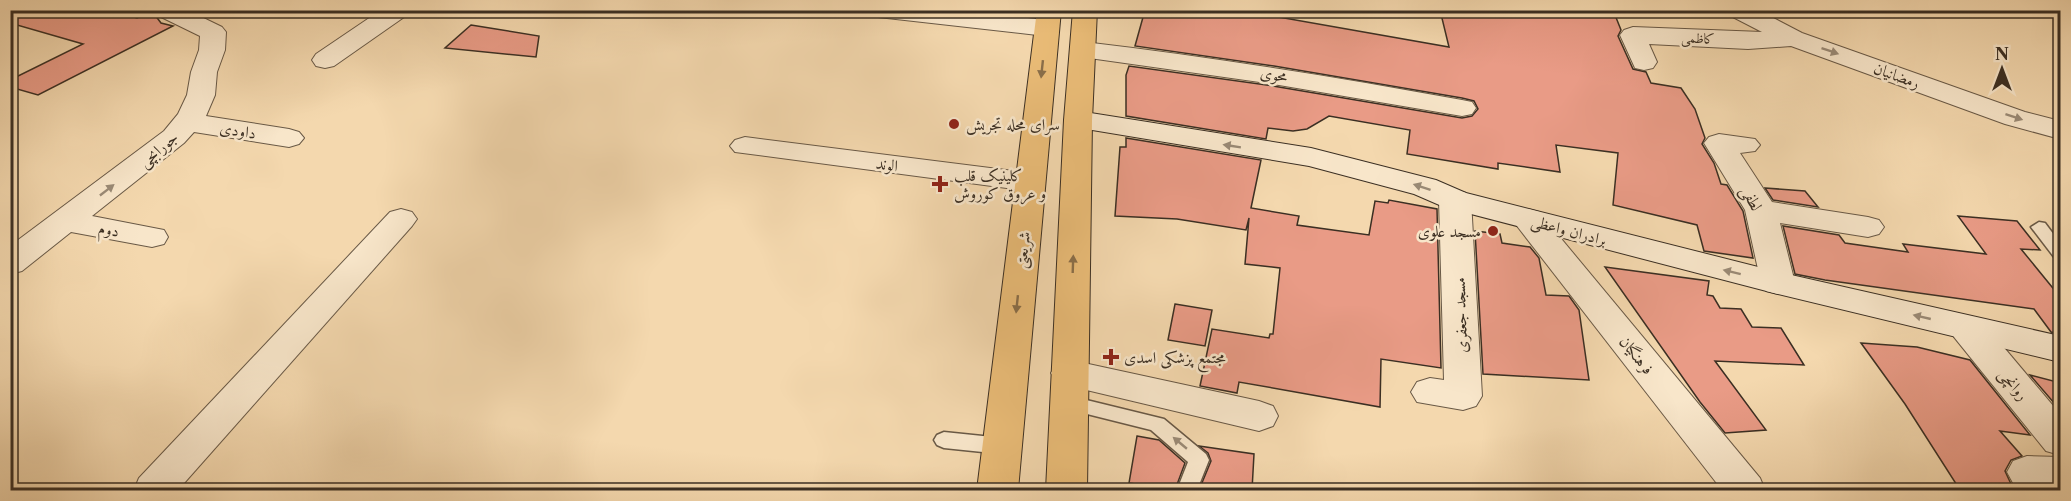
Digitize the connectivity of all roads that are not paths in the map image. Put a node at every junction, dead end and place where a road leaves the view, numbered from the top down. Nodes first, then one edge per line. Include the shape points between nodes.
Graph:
1 (166, 10) edge
2 (398, 10) edge
3 (878, 10) edge
4 (1085, 10) edge
5 (1738, 10) edge
6 (1048, 19) edge
7 (1793, 38) junction
8 (1084, 50) junction
9 (325, 60) dead end
10 (1644, 62) dead end
11 (1462, 108) dead end
12 (1078, 120) junction
13 (187, 122) junction
14 (2061, 130) edge
15 (289, 138) dead end
16 (1745, 145) dead end
17 (745, 146) dead end
18 (1030, 182) junction
19 (1455, 200) junction
20 (1761, 210) junction
21 (401, 219) dead end
22 (1528, 219) junction
23 (66, 221) junction
24 (1868, 227) dead end
25 (2039, 227) dead end
26 (152, 237) dead end
27 (2061, 253) edge
28 (10, 263) edge
29 (1778, 283) junction
30 (1967, 328) junction
31 (2061, 349) edge
32 (1070, 388) junction
33 (1430, 392) dead end
34 (1259, 416) dead end
35 (944, 440) dead end
36 (2061, 440) edge
37 (1002, 446) junction
38 (154, 490) edge
39 (997, 490) edge
40 (1066, 490) edge
41 (1187, 490) edge
42 (1745, 490) edge

1 - 13 street, جورابچی via 213,32 201,95
2 - 9 street
3 - 6 street
4 - 8 main road
5 - 7 street, رمضانیان
6 -> 18 main road, شریعتی
7 - 10 street, کاظمی via 1748,41 1633,35
7 -> 14 street, رمضانیان via 2015,118
8 - 11 street, محوی via 1280,75
8 - 12 main road
19 -> 12 street, برادران واعظی via 1425,187 1311,158
32 -> 12 main road
13 - 15 street, داودی
23 -> 13 street, جورابچی via 174,137
16 - 20 street, لطفی via 1719,143
17 - 18 street, الوند
18 -> 37 main road, شریعتی
19 - 22 street, برادران واعظی
19 - 33 street, مسجد جعفری via 1463,396
20 - 24 street
20 - 29 street, لطفی
21 - 38 street
29 -> 22 street, برادران واعظی
22 - 42 street, فرهنگیان
23 - 26 street, دوم
23 - 28 street, جورابچی
25 - 27 lane
30 -> 29 street, برادران واعظی
30 - 31 street, برادران واعظی
30 - 36 street, روانچی
32 - 34 street
32 - 40 main road
41 -> 32 lane via 1199,460 1157,424
35 - 37 lane
37 - 39 main road, شریعتی

